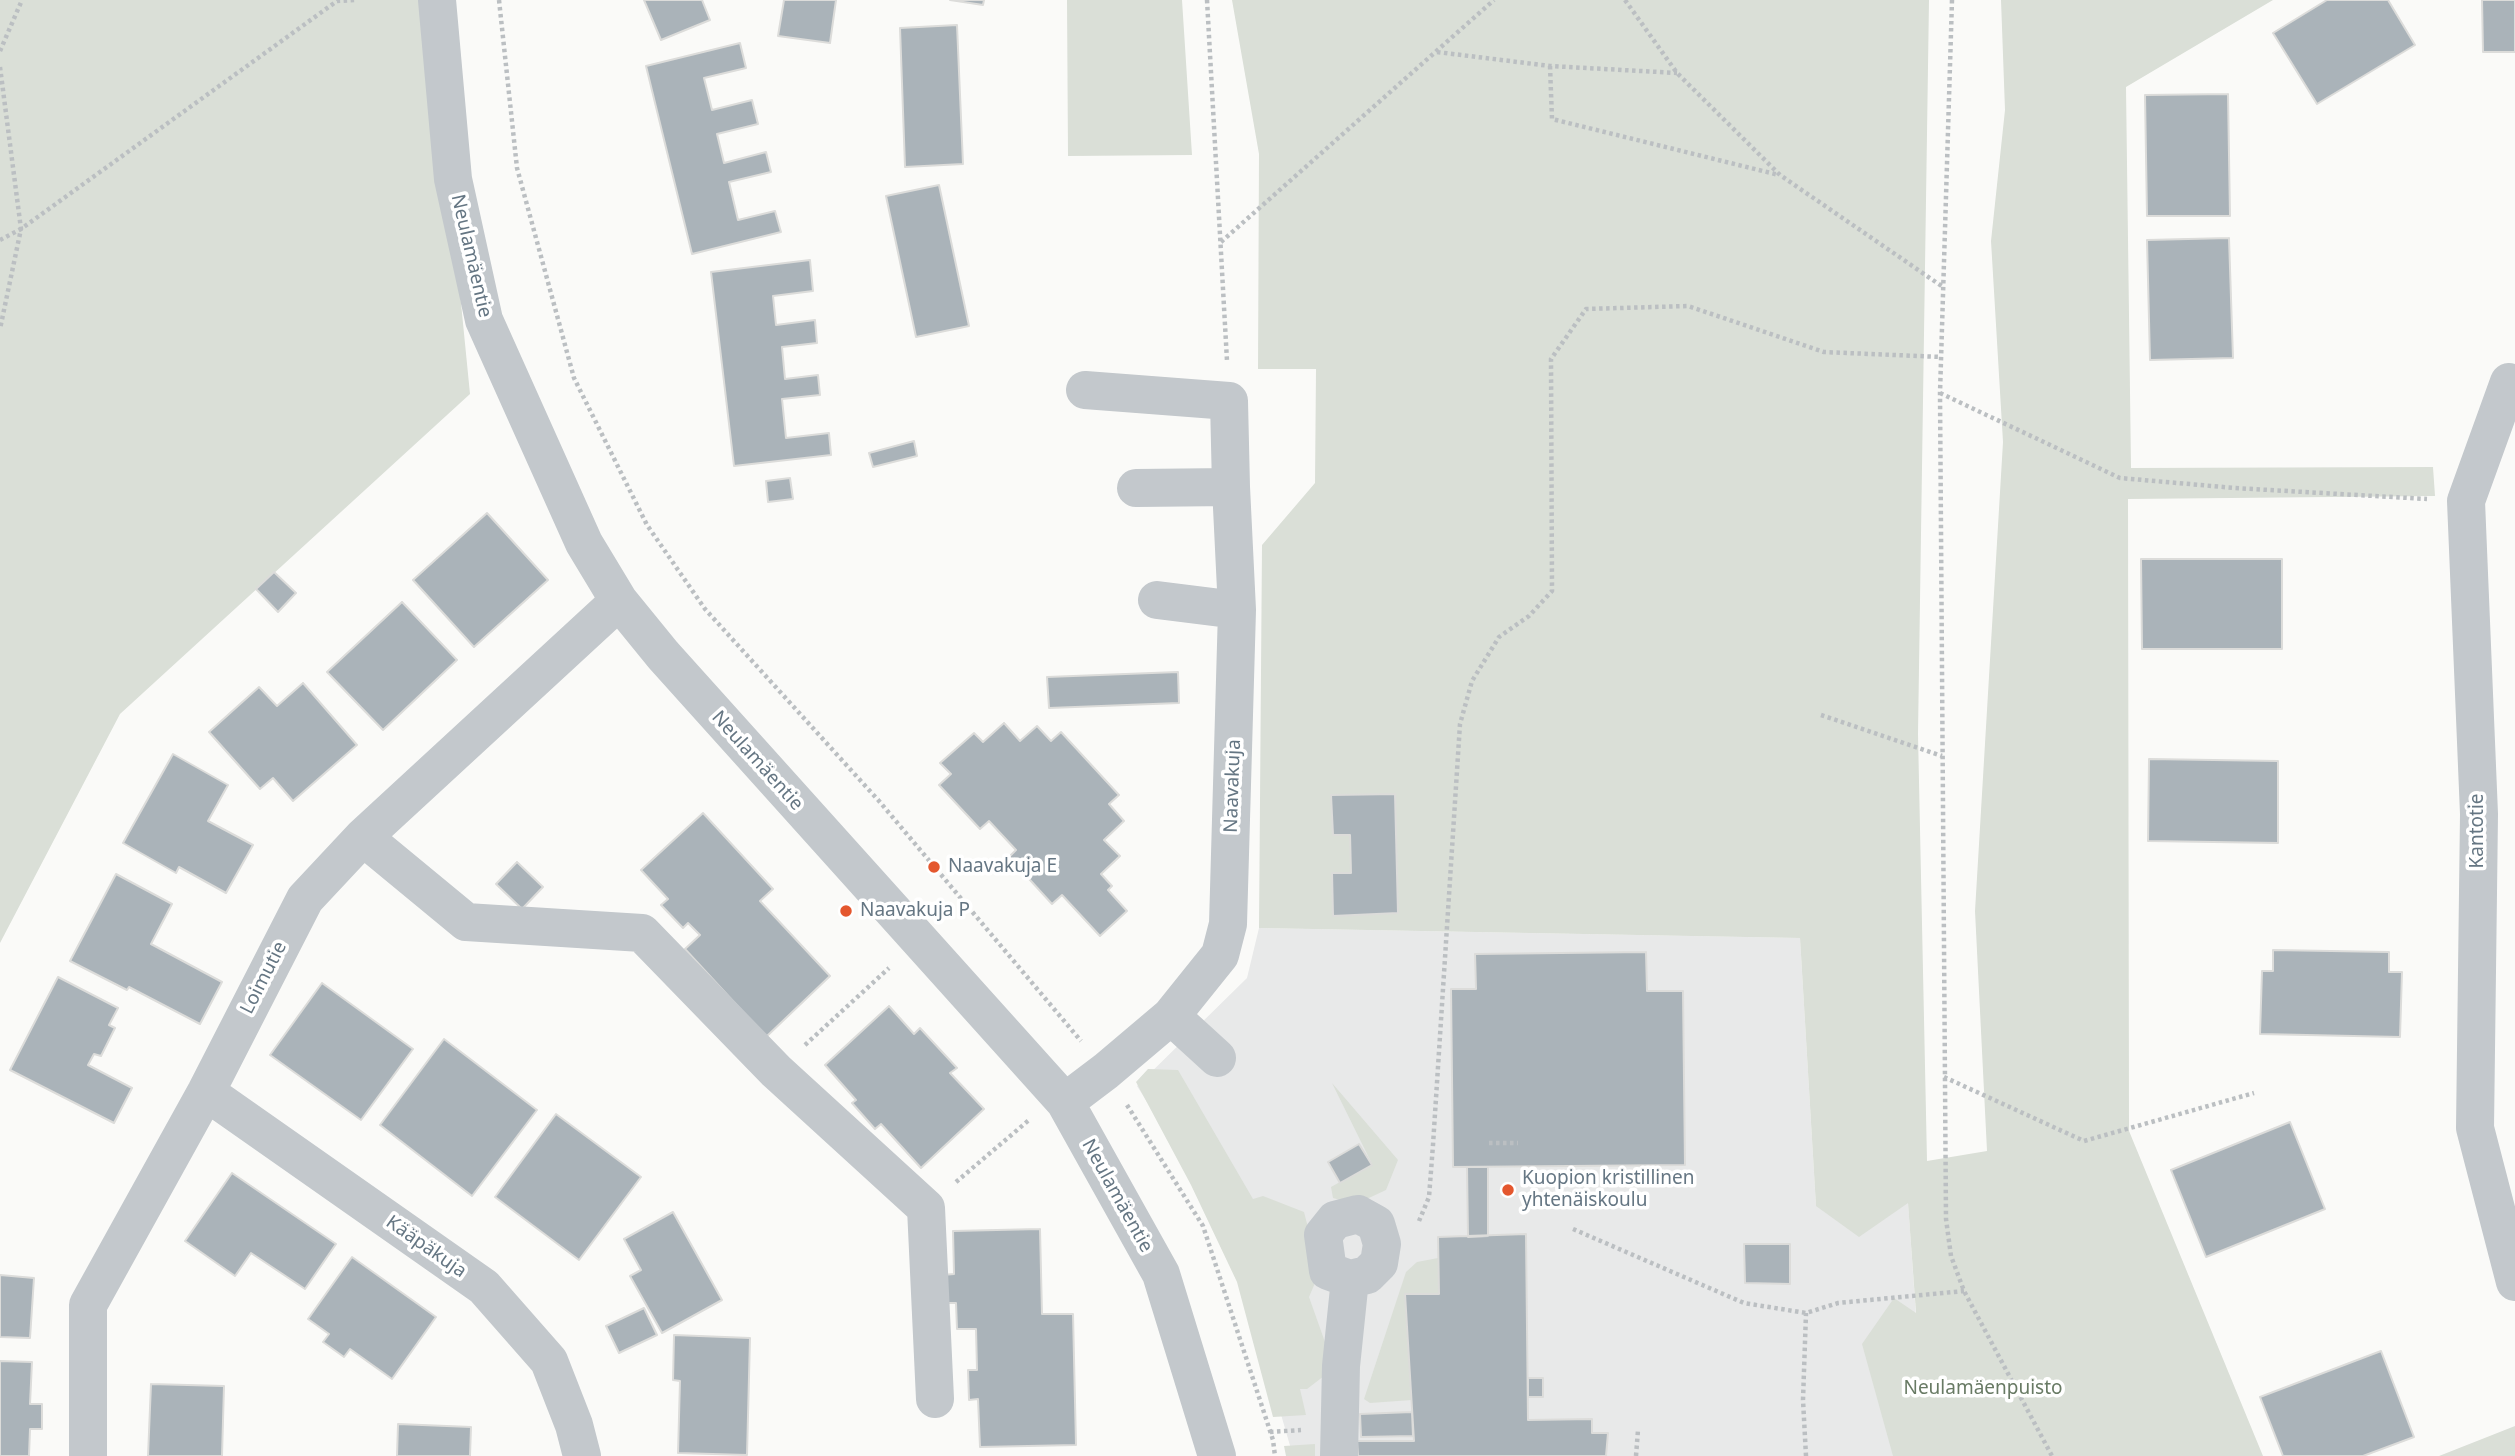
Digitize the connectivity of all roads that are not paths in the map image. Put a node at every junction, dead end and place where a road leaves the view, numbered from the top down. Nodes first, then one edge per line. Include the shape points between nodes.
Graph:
1 (437, 0) edge
2 (2509, 382) dead end
3 (1085, 390) dead end
4 (1231, 487) junction
5 (1136, 488) dead end
6 (1157, 600) dead end
7 (619, 601) junction
8 (1237, 610) junction
9 (363, 837) junction
10 (1171, 1016) junction
11 (1217, 1058) dead end
12 (206, 1092) junction
13 (1049, 1110) junction
14 (1350, 1279) dead end
15 (2515, 1282) edge
16 (935, 1399) dead end
17 (88, 1456) edge
18 (582, 1456) edge
19 (1217, 1456) edge
20 (1339, 1456) edge

1 - 7 street, Neulamäentie via 453,179 484,320 584,543
2 - 15 street, Kantotie via 2466,501 2479,814 2475,1128
3 - 4 street, Naavakuja via 1229,401
4 - 5 street
4 - 8 street, Naavakuja
6 - 8 street
7 - 9 street, Loimutie
7 - 13 street, Neulamäentie
8 - 10 street, Naavakuja via 1228,924 1220,955
9 - 12 street, Loimutie via 305,900
9 - 16 street via 466,922 642,933 776,1071 926,1208
10 - 11 street
10 - 13 street, Naavakuja via 1106,1071
12 - 17 street, Loimutie via 88,1305
12 - 18 street, Kääpäkuja via 484,1287 549,1361
13 - 19 street, Neulamäentie via 1161,1274
14 - 20 street via 1341,1366

